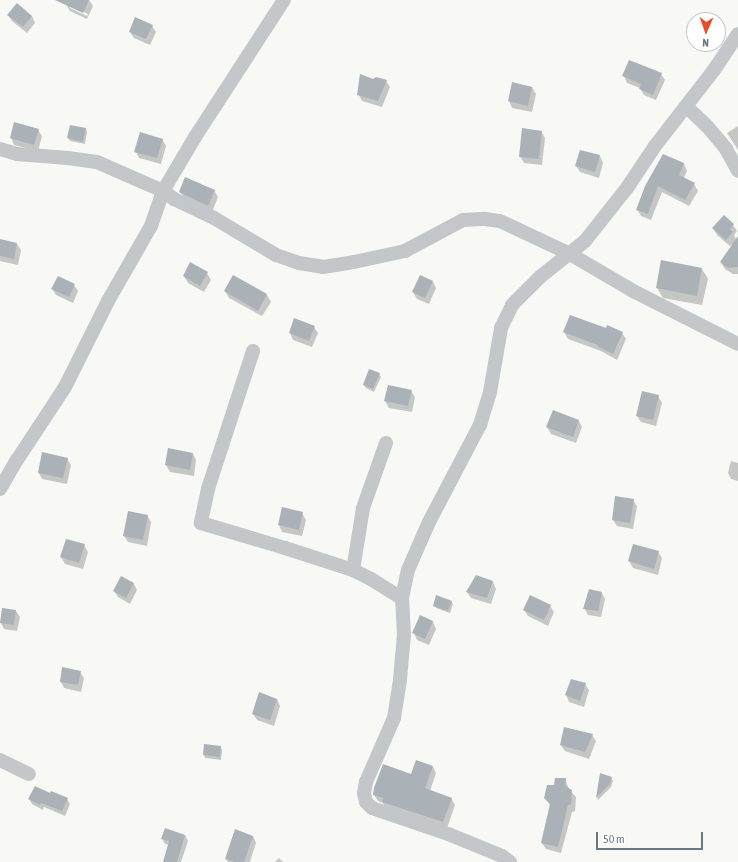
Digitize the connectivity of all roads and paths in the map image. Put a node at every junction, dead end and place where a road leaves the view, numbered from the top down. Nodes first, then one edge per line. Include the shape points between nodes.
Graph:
1 (284, 0) edge
2 (738, 34) edge
3 (686, 106) junction
4 (0, 149) edge
5 (738, 171) edge
6 (163, 191) junction
7 (570, 254) junction
8 (738, 344) edge
9 (253, 351) dead end
10 (386, 443) dead end
11 (0, 489) edge
12 (353, 570) junction
13 (402, 598) junction
14 (0, 760) edge
15 (30, 774) dead end
16 (510, 862) edge

1 - 6 street
2 - 3 street
3 - 5 street via 726,149
3 - 7 street via 609,212 585,241
4 - 6 street via 17,154 97,162
6 - 7 street via 276,255 298,263 323,266 398,252 463,220 485,219 500,221
6 - 11 street via 151,226 64,387
7 - 8 street via 634,292
7 - 13 street via 540,277 512,304 501,328 490,392 480,425 429,522 408,570
9 - 12 street via 208,489 201,523
10 - 12 street via 363,508
12 - 13 street
13 - 16 street via 403,642 394,718 366,782 366,802 372,808 448,834 502,856
14 - 15 street

